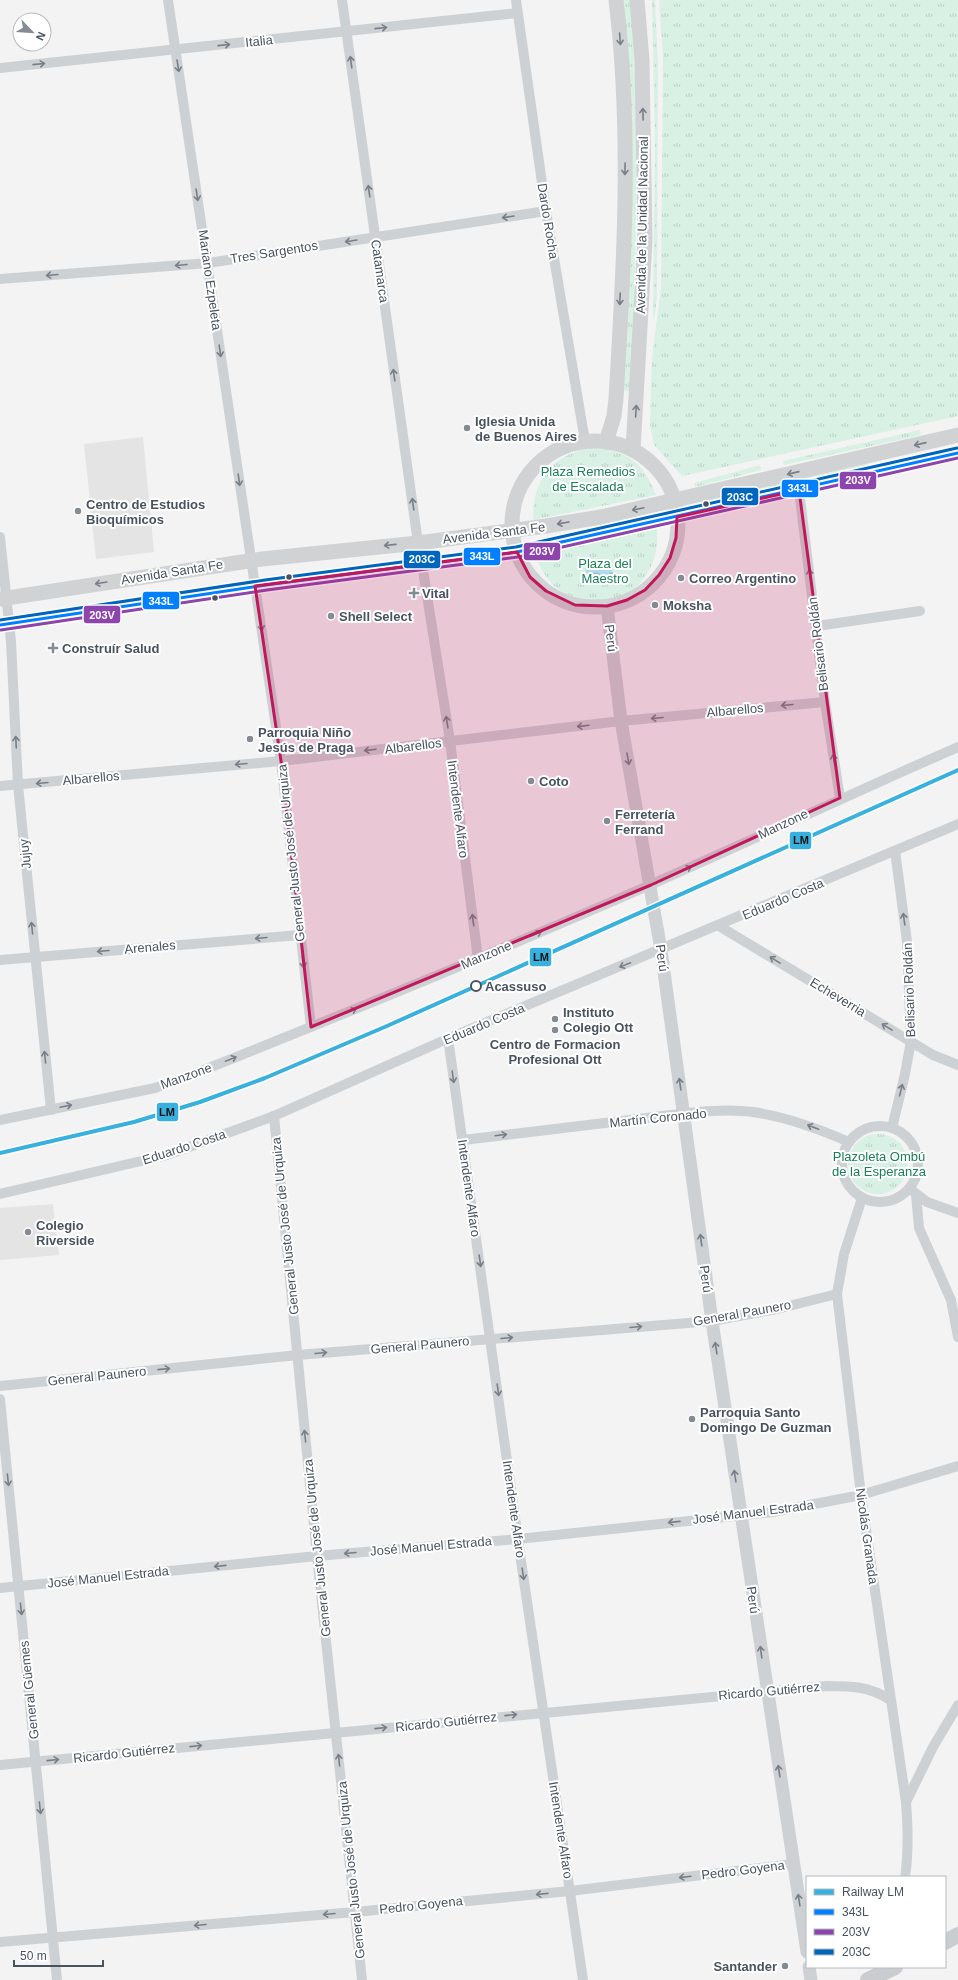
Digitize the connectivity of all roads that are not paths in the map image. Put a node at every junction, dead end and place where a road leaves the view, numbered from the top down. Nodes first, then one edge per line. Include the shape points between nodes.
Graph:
1 (168, 0) edge
2 (342, 0) edge
3 (516, 0) edge
4 (616, 0) edge
5 (637, 0) edge
6 (517, 13) junction
7 (347, 32) junction
8 (175, 50) junction
9 (0, 68) edge
10 (546, 211) junction
11 (375, 237) junction
12 (208, 262) junction
13 (0, 279) edge
14 (958, 435) edge
15 (585, 442) junction
16 (606, 442) junction
17 (633, 450) junction
18 (883, 453) junction
19 (958, 453) edge
20 (887, 469) junction
21 (799, 490) junction
22 (674, 501) junction
23 (677, 517) junction
24 (512, 531) junction
25 (0, 536) edge
26 (418, 543) junction
27 (517, 552) junction
28 (250, 560) junction
29 (422, 564) junction
30 (255, 586) junction
31 (3, 598) edge
32 (607, 606) junction
33 (920, 611) dead end
34 (4, 625) edge
35 (817, 626) junction
36 (826, 702) junction
37 (622, 721) junction
38 (450, 741) junction
39 (958, 747) edge
40 (281, 761) junction
41 (18, 785) junction
42 (0, 786) edge
43 (840, 798) junction
44 (958, 824) edge
45 (895, 851) junction
46 (651, 885) junction
47 (719, 926) junction
48 (300, 934) junction
49 (661, 950) junction
50 (35, 956) junction
51 (478, 959) junction
52 (0, 960) edge
53 (312, 1027) junction
54 (448, 1038) junction
55 (911, 1041) junction
56 (958, 1065) edge
57 (51, 1110) junction
58 (684, 1114) junction
59 (274, 1116) junction
60 (0, 1120) edge
61 (892, 1128) junction
62 (462, 1140) junction
63 (849, 1142) junction
64 (913, 1191) junction
65 (0, 1194) edge
66 (862, 1198) junction
67 (958, 1213) edge
68 (837, 1294) junction
69 (712, 1321) junction
70 (958, 1337) edge
71 (491, 1339) junction
72 (298, 1355) junction
73 (0, 1386) edge
74 (0, 1399) edge
75 (958, 1466) edge
76 (861, 1495) junction
77 (741, 1515) junction
78 (518, 1539) junction
79 (317, 1556) junction
80 (18, 1586) junction
81 (0, 1588) edge
82 (767, 1690) junction
83 (890, 1700) junction
84 (958, 1705) edge
85 (543, 1712) junction
86 (336, 1732) junction
87 (36, 1762) junction
88 (0, 1765) edge
89 (906, 1802) junction
90 (793, 1864) junction
91 (904, 1876) edge
92 (570, 1891) junction
93 (355, 1912) junction
94 (958, 1935) edge
95 (53, 1938) junction
96 (946, 1941) edge
97 (0, 1942) edge
98 (806, 1946) edge
99 (809, 1968) edge
100 (893, 1968) edge
101 (875, 1978) edge
102 (57, 1980) edge
103 (362, 1980) edge
104 (583, 1980) edge
105 (811, 1980) edge

1 - 8 street, Mariano Ezpeleta
2 - 7 street, Catamarca
3 - 6 street, Dardo Rocha
4 -> 16 main road, Avenida de la Unidad Nacional via 622,61 625,164 614,416
17 -> 5 main road, Avenida de la Unidad Nacional via 645,240 642,60
7 -> 6 street, Italia
6 - 10 street, Dardo Rocha
8 -> 7 street, Italia
11 -> 7 street, Catamarca
9 -> 8 street, Italia
8 -> 12 street, Mariano Ezpeleta
10 -> 11 street, Tres Sargentos
10 - 15 street, Dardo Rocha
11 -> 12 street, Tres Sargentos
26 -> 11 street, Catamarca
12 -> 13 street, Tres Sargentos
12 -> 28 street, Mariano Ezpeleta
14 -> 18 main road, Avenida Santa Fe
15 - 16 main road
15 - 24 main road via 567,446 537,465 517,494
16 - 17 main road
17 - 22 main road via 654,466 666,481
18 - 20 main road
18 -> 22 main road, Avenida Santa Fe
19 - 20 main road, Avenida Santa Fe
20 - 21 main road, Avenida Santa Fe
21 - 23 main road, Avenida Santa Fe
35 -> 21 street, Belisario Roldán
22 - 23 main road
22 -> 24 main road, Avenida Santa Fe via 601,517
23 - 27 main road, Avenida Santa Fe
23 - 32 main road via 676,538 670,558 659,576 645,590 633,597
24 - 26 main road, Avenida Santa Fe
24 - 27 main road
25 - 31 street, Jujuy
26 -> 28 main road, Avenida Santa Fe
27 - 29 main road, Avenida Santa Fe
27 - 32 main road via 530,577 546,591 575,605
28 - 30 street, General Justo José de Urquiza
28 -> 31 main road, Avenida Santa Fe
29 - 30 main road, Avenida Santa Fe
38 -> 29 street, Intendente Alfaro
30 - 34 main road, Avenida Santa Fe
30 -> 40 street, General Justo José de Urquiza
31 - 34 street, Jujuy
32 - 37 street, Perú
33 - 35 street
41 -> 34 street, Jujuy
35 - 36 street, Belisario Roldán
36 -> 37 street, Albarellos
43 -> 36 street, Belisario Roldán
37 -> 38 street, Albarellos
37 -> 46 street, Perú
38 -> 40 street, Albarellos
51 -> 38 street, Intendente Alfaro
39 - 43 street, Manzone
40 -> 41 street, Albarellos
40 - 48 street, General Justo José de Urquiza
41 - 42 street, Albarellos
50 -> 41 street, Jujuy
46 -> 43 street, Manzone
44 - 45 street, Eduardo Costa
45 - 47 street, Eduardo Costa
55 -> 45 street, Belisario Roldán via 907,941
46 - 49 street, Perú
51 -> 46 street, Manzone
47 - 49 street, Eduardo Costa
55 -> 47 street, Echeverria
48 -> 50 street, Arenales
48 -> 53 street, General Justo José de Urquiza
49 -> 54 street, Eduardo Costa
58 -> 49 street, Perú
50 - 52 street, Arenales
57 -> 50 street, Jujuy
53 -> 51 street, Manzone
57 -> 53 street, Manzone via 155,1088
54 - 59 street, Eduardo Costa
54 -> 62 street, Intendente Alfaro
55 - 56 street, Echeverria via 933,1055
61 -> 55 street, Belisario Roldán
57 - 60 street, Manzone
62 -> 58 street, Martín Coronado
63 -> 58 street, Martín Coronado via 810,1125 778,1116 751,1112
69 -> 58 street, Perú
59 - 65 street, Eduardo Costa via 167,1155
59 - 72 street, General Justo José de Urquiza
61 - 63 street via 868,1128
61 - 64 street via 910,1141 915,1152 917,1163
62 -> 71 street, Intendente Alfaro
63 - 66 street via 843,1154 842,1166 848,1184
64 - 66 street via 887,1201 874,1202
64 - 67 street via 927,1202
64 - 70 street via 919,1228 951,1300
66 - 68 street, Nicolás Granada via 844,1254
68 - 69 street, General Paunero
68 - 76 street, Nicolás Granada
71 -> 69 street, General Paunero
77 -> 69 street, Perú
72 -> 71 street, General Paunero
71 -> 78 street, Intendente Alfaro
73 -> 72 street, General Paunero
79 -> 72 street, General Justo José de Urquiza
74 -> 80 street, General Güemes
75 - 76 street, José Manuel Estrada
76 - 77 street, José Manuel Estrada
76 - 83 street, Nicolás Granada
77 -> 78 street, José Manuel Estrada
82 -> 77 street, Perú
78 -> 79 street, José Manuel Estrada
78 -> 85 street, Intendente Alfaro
79 -> 80 street, José Manuel Estrada
79 - 86 street, General Justo José de Urquiza
80 - 81 street, José Manuel Estrada
80 -> 87 street, General Güemes
82 - 83 street, Ricardo Gutiérrez via 846,1686 880,1693
82 - 85 street, Ricardo Gutiérrez
90 -> 82 street, Perú
83 - 89 street, Nicolás Granada
84 - 89 street via 933,1747
86 -> 85 street, Ricardo Gutiérrez
85 - 92 street, Intendente Alfaro
87 -> 86 street, Ricardo Gutiérrez
93 -> 86 street, General Justo José de Urquiza
87 - 88 street, Ricardo Gutiérrez
87 -> 95 street, General Güemes
89 - 91 street, Nicolás Granada via 909,1834
90 -> 92 street, Pedro Goyena
98 -> 90 street, Perú
92 -> 93 street, Pedro Goyena
92 - 104 street, Intendente Alfaro
93 -> 95 street, Pedro Goyena
93 - 103 street, General Justo José de Urquiza
94 - 96 main road
95 - 97 street, Pedro Goyena
95 - 102 street, General Güemes
99 - 105 street
100 - 101 main road

